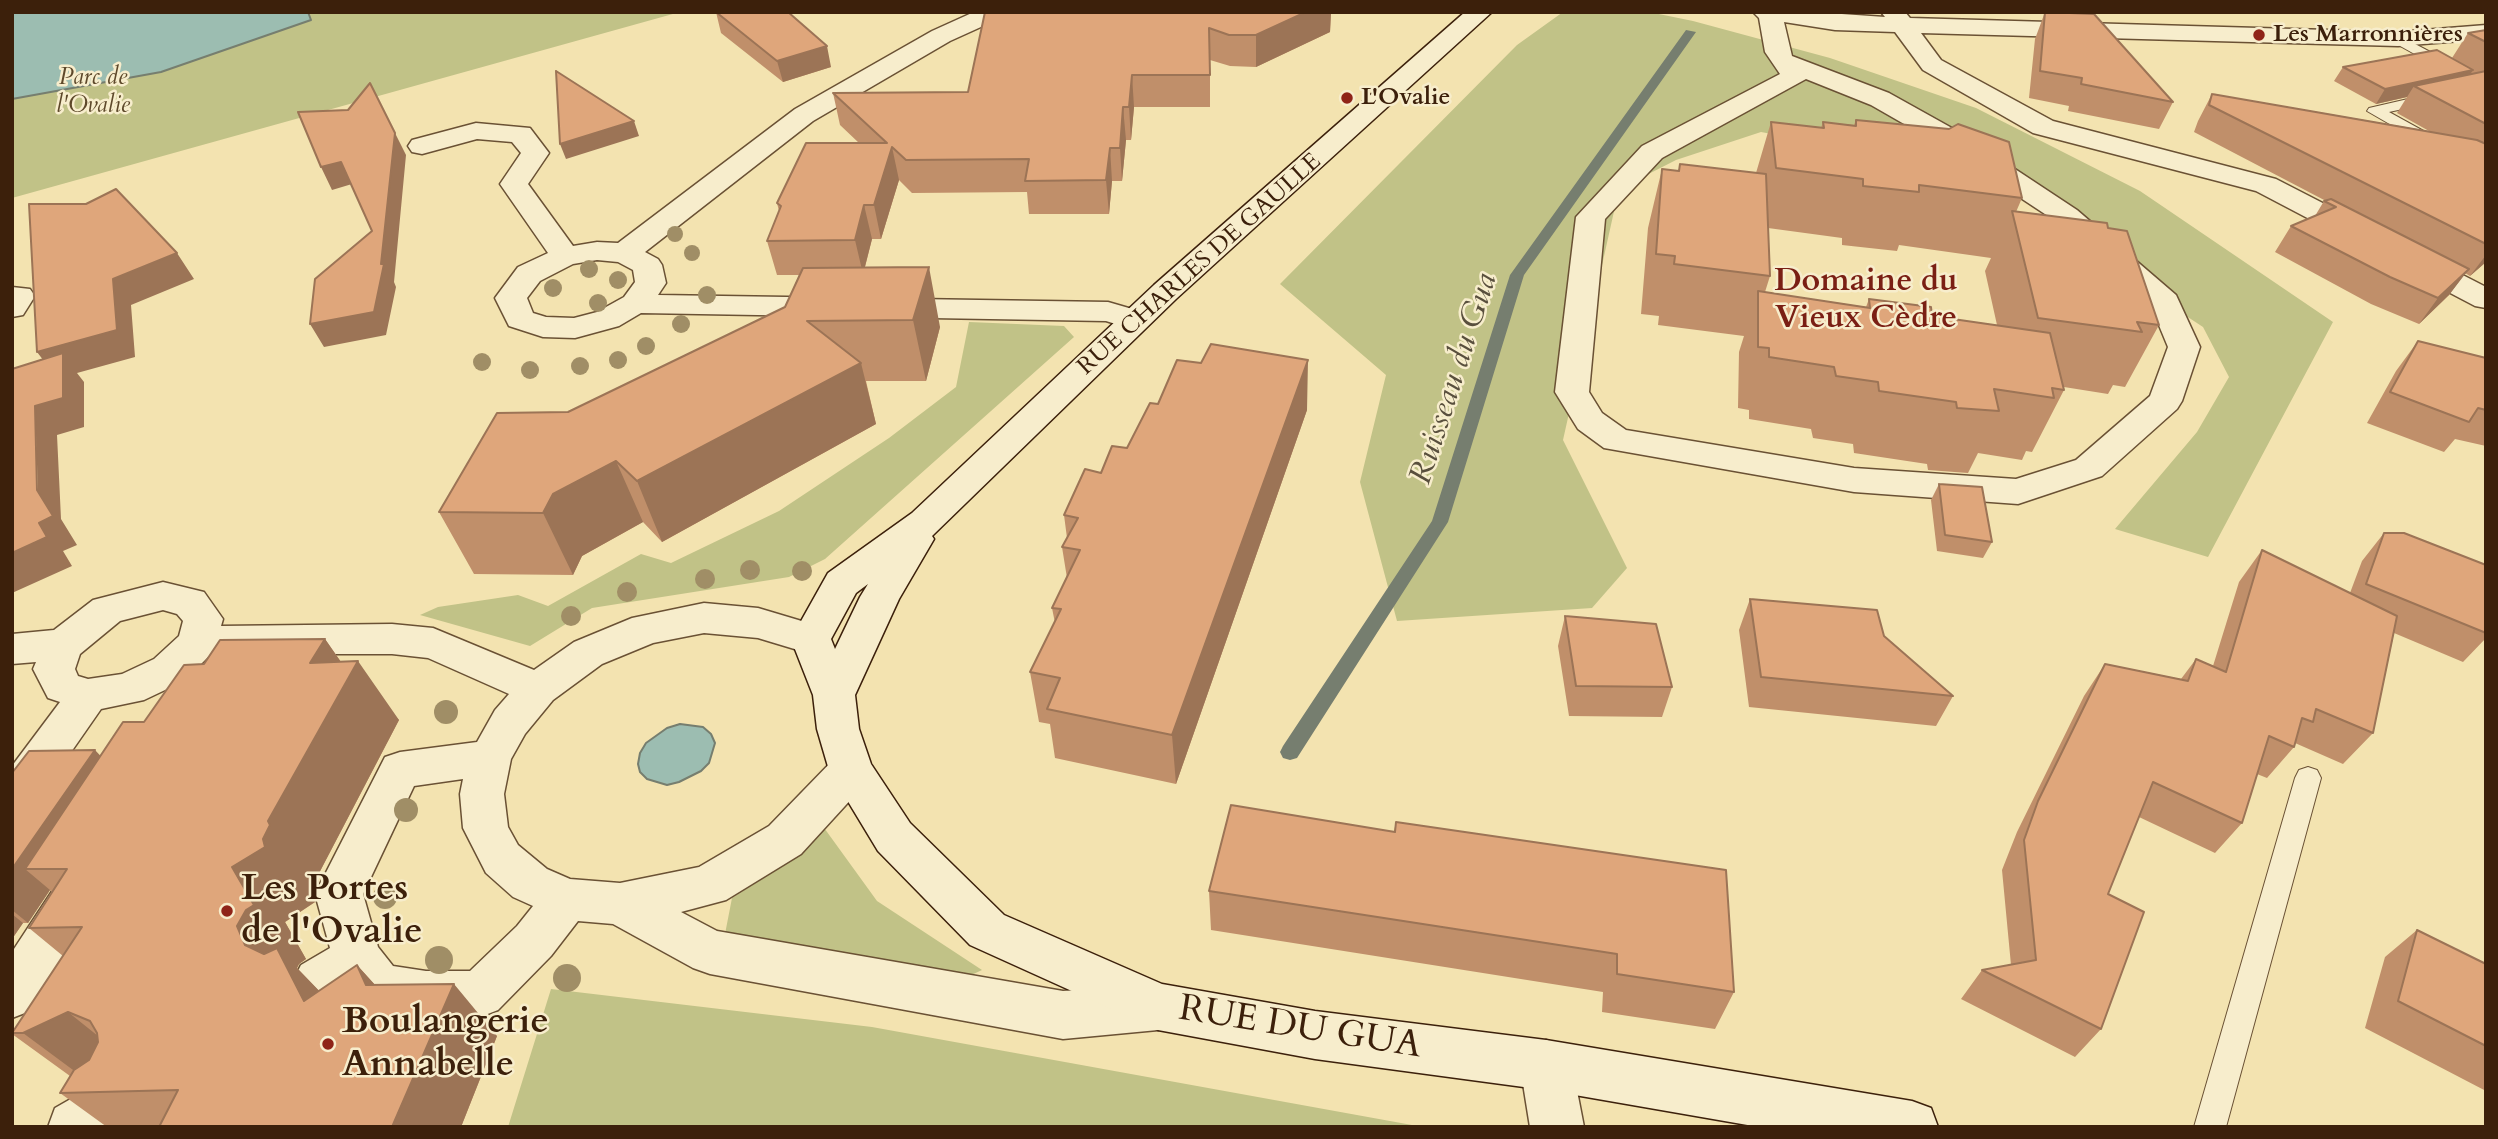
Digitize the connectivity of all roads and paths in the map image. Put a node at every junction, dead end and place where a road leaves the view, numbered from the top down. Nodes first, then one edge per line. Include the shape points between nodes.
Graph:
1 (995, 12) edge
2 (1480, 12) edge
3 (1768, 13) edge
4 (1900, 19) edge
5 (2486, 32) edge
6 (2398, 39) junction
7 (1782, 61) junction
8 (2485, 86) edge
9 (422, 146) dead end
10 (2441, 148) edge
11 (625, 253) junction
12 (565, 256) junction
13 (12, 296) edge
14 (2486, 299) edge
15 (635, 304) junction
16 (12, 308) edge
17 (1136, 320) junction
18 (925, 522) junction
19 (811, 639) junction
20 (197, 643) junction
21 (63, 645) junction
22 (12, 649) edge
23 (538, 689) junction
24 (88, 695) junction
25 (834, 695) junction
26 (490, 758) junction
27 (851, 770) junction
28 (2308, 778) dead end
29 (12, 800) edge
30 (99, 861) edge
31 (567, 899) junction
32 (620, 904) junction
33 (12, 995) edge
34 (1157, 1007) junction
35 (1546, 1065) junction
36 (134, 1091) edge
37 (74, 1127) edge
38 (1557, 1127) edge
39 (1912, 1127) edge
40 (2210, 1127) edge

1 - 11 street via 941,36 804,115
2 - 17 street, RUE CHARLES DE GAULLE
3 - 4 street via 1835,23
3 - 7 street
4 - 6 street
4 - 14 street via 1932,65 2043,127 2266,185
5 - 6 street
6 - 8 lane
7 - 7 street via 1880,99 1949,138 2067,216 2165,302 2184,347 2165,401 2089,468 2018,492 1854,480 1616,440 1590,421 1572,392 1591,217 1652,152 1795,76
8 - 10 lane via 2375,111
9 - 12 street via 475,131 520,134 535,153 514,184
11 - 12 street
11 - 15 street via 647,265 651,283
12 - 15 street via 529,274 511,298 520,319 543,327 575,328 608,319
13 - 16 street via 19,296
15 - 17 street via 1108,312
17 - 18 street, RUE CHARLES DE GAULLE
18 - 19 street, RUE CHARLES DE GAULLE via 842,583
18 - 25 street, RUE CHARLES DE GAULLE via 880,597
19 - 23 street via 758,623 704,618 646,629 588,653
19 - 25 street
20 - 21 street via 203,619 190,602 163,596 107,610
20 - 23 street via 392,639 433,643
20 - 24 street via 169,670 129,689
21 - 22 street
21 - 24 street via 54,669 63,687
23 - 26 street via 510,722
24 - 29 street
25 - 27 street, RUE DU GUA via 838,729
26 - 31 street via 482,794 486,828 502,859 530,883
26 - 31 street via 400,770 339,894 338,969 379,986 426,994 480,994 534,941
27 - 32 street via 785,840 709,886
27 - 34 street, RUE DU GUA via 894,837 987,930
28 - 40 lane
30 - 33 street
31 - 32 street
32 - 34 street via 710,952 1063,1015
34 - 35 street, RUE DU GUA
35 - 38 street
35 - 39 street, RUE DU GUA
36 - 37 street

